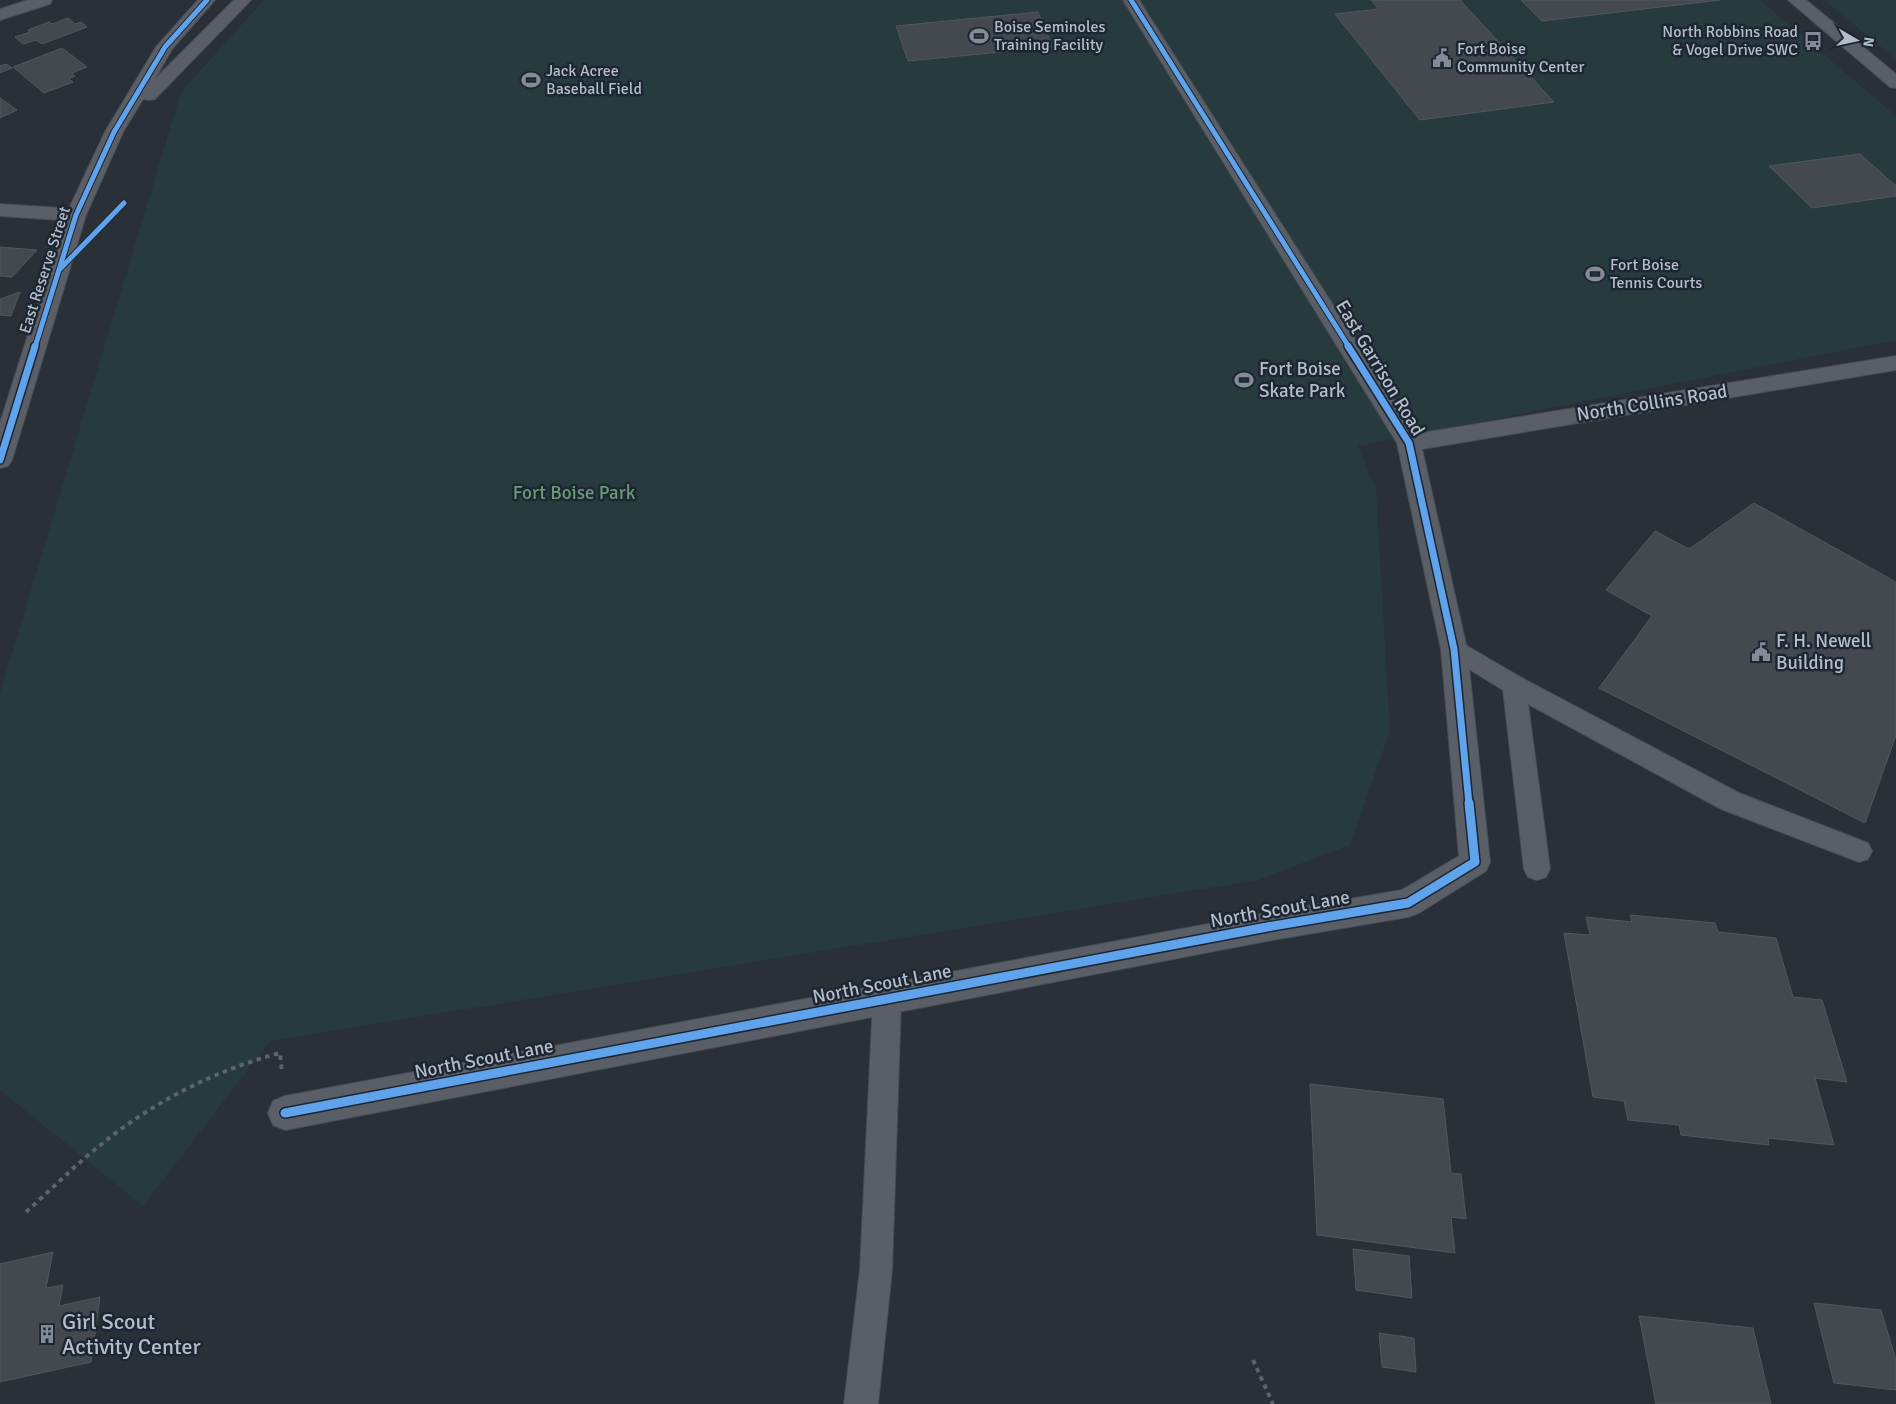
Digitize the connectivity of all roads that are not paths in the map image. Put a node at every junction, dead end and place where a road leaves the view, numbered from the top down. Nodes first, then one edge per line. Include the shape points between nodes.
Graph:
1 (44, 0) edge
2 (206, 0) edge
3 (242, 0) edge
4 (1131, 0) edge
5 (1796, 0) edge
6 (0, 15) edge
7 (1896, 83) edge
8 (114, 132) junction
9 (0, 210) edge
10 (76, 215) junction
11 (1896, 363) edge
12 (1409, 443) junction
13 (0, 460) edge
14 (1454, 649) junction
15 (1514, 685) junction
16 (1859, 851) dead end
17 (1476, 862) joint
18 (1537, 869) dead end
19 (887, 1000) junction
20 (286, 1113) road end
21 (861, 1404) edge

1 - 6 street
2 - 8 street, East Reserve Street via 165,47
3 - 8 street, East Reserve Street
4 - 12 street, East Garrison Road
5 - 7 street
8 - 10 street, East Reserve Street
9 - 10 street
10 - 13 street, East Reserve Street
11 - 12 street, North Collins Road
12 - 14 street, East Garrison Road
14 - 15 lane
14 - 17 street, East Garrison Road
15 - 16 lane via 1730,801
15 - 18 lane
17 - 19 street, North Scout Lane via 1408,902
19 - 20 street, North Scout Lane
19 - 21 lane via 876,1270

